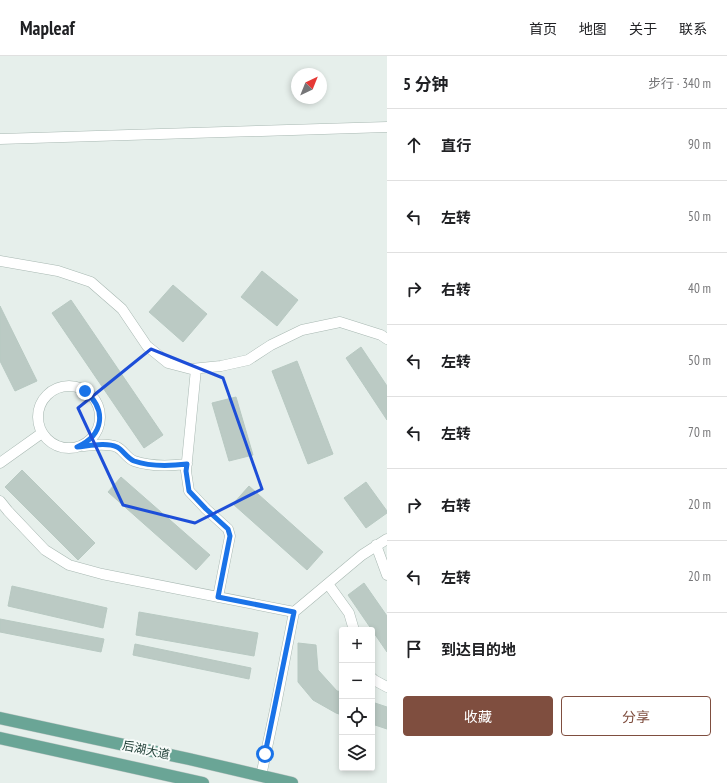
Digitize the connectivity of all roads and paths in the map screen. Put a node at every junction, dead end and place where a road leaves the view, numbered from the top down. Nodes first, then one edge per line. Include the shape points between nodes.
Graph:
1 (387, 127) edge
2 (0, 139) edge
3 (0, 261) edge
4 (387, 339) edge
5 (196, 369) junction
6 (42, 433) junction
7 (77, 447) junction
8 (0, 463) edge
9 (187, 464) junction
10 (0, 501) edge
11 (387, 538) edge
12 (376, 545) junction
13 (387, 575) edge
14 (328, 584) junction
15 (218, 597) junction
16 (294, 612) junction
17 (353, 627) edge
18 (375, 681) edge
19 (387, 687) edge
20 (0, 718) edge
21 (0, 738) edge
22 (261, 776) junction
23 (202, 783) edge
24 (292, 783) edge

1 - 2 street
3 - 5 street via 58,271 91,282 122,309 147,346 168,363
4 - 5 street via 340,322 302,330 248,360
5 - 9 street
6 - 7 street via 57,446
6 - 7 street via 38,423 41,403 55,389 75,387 93,398 100,417 94,436
6 - 8 street
7 - 9 street via 109,446 118,448 134,461 166,466
9 - 15 street via 189,491 228,529 230,536
10 - 15 street via 45,550 69,565
11 - 12 street
12 - 13 street
12 - 14 street
14 - 16 street
14 - 17 street via 350,613
15 - 16 street
16 - 22 street
18 - 19 street
20 - 22 main road, 后湖大道
21 - 23 main road, 后湖大道
22 - 24 main road, 后湖大道

